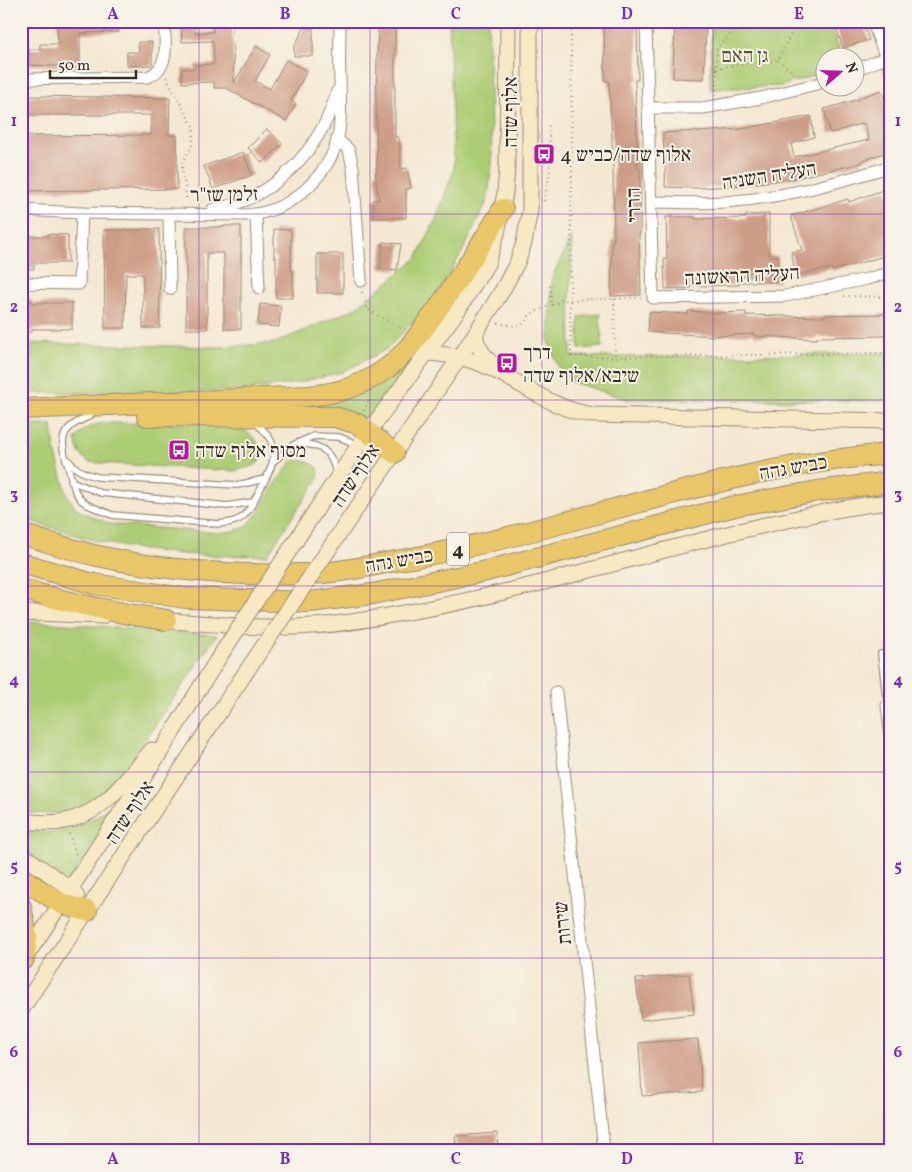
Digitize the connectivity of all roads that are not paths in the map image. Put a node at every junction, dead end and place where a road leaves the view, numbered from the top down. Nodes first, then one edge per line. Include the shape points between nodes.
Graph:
1 (164, 21) edge
2 (340, 21) edge
3 (508, 21) edge
4 (530, 21) edge
5 (646, 21) edge
6 (872, 21) edge
7 (888, 57) edge
8 (864, 66) edge
9 (891, 71) edge
10 (21, 79) edge
11 (340, 80) junction
12 (814, 86) edge
13 (648, 108) junction
14 (337, 139) junction
15 (891, 166) edge
16 (652, 202) junction
17 (503, 209) junction
18 (21, 210) edge
19 (82, 213) junction
20 (169, 214) junction
21 (256, 214) junction
22 (891, 272) edge
23 (361, 281) road end
24 (21, 283) edge
25 (259, 288) dead end
26 (170, 289) dead end
27 (653, 298) joint
28 (475, 334) junction
29 (428, 353) junction
30 (460, 357) junction
31 (506, 376) junction
32 (21, 409) edge
33 (21, 415) edge
34 (90, 416) junction
35 (244, 416) junction
36 (891, 422) edge
37 (362, 434) junction
38 (293, 445) junction
39 (63, 449) junction
40 (394, 454) junction
41 (891, 454) edge
42 (274, 462) junction
43 (265, 479) junction
44 (71, 481) junction
45 (335, 482) junction
46 (891, 482) edge
47 (253, 502) junction
48 (891, 502) edge
49 (21, 534) edge
50 (21, 563) edge
51 (21, 589) edge
52 (21, 614) edge
53 (166, 620) junction
54 (891, 654) edge
55 (556, 692) dead end
56 (887, 705) joint
57 (182, 717) junction
58 (891, 739) edge
59 (21, 820) edge
60 (21, 854) edge
61 (21, 878) edge
62 (66, 897) junction
63 (21, 907) edge
64 (87, 911) junction
65 (23, 961) edge
66 (21, 1010) edge
67 (604, 1151) edge

1 - 10 street via 165,56 156,74 141,78
2 - 11 street
3 - 17 main road, אלוף שדה via 507,167
4 - 28 main road, אלוף שדה via 530,210 517,263
5 - 13 street, הררי
6 - 7 street
7 - 8 street
7 - 9 street
11 - 14 street, זלמן שז"ר via 342,116
11 - 20 street, זלמן שז"ר via 326,123 313,144 280,179 235,205
12 - 13 street via 703,108
13 - 16 street, הררי
14 - 21 street, זלמן שז"ר via 323,170 297,198 281,207
14 - 23 street via 349,150 353,168
15 - 16 street, העליה השניה via 791,193 724,202
16 - 27 street, הררי
17 - 29 main road, אלוף שדה via 487,264
17 - 32 highway via 422,330 394,363 363,383 324,395
18 - 19 street, זלמן שז"ר
19 - 20 street, זלמן שז"ר
19 - 24 street via 79,284
20 - 21 street, זלמן שז"ר
20 - 26 street
21 - 25 street
22 - 27 street, העליה הראשונה via 867,280 785,296
28 - 30 main road, אלוף שדה
28 - 31 main road via 482,352
29 - 30 main road
29 - 37 main road, אלוף שדה
30 - 31 main road
30 - 40 main road, אלוף שדה
31 - 36 main road via 557,406 593,415
33 - 34 highway
34 - 35 highway
34 - 39 lane via 67,430 62,441
35 - 37 highway via 335,417
35 - 42 lane via 256,423 272,441
37 - 38 lane via 314,436
37 - 40 highway
37 - 45 main road, אלוף שדה
38 - 42 lane
38 - 45 lane via 313,445 329,453 334,464
39 - 43 lane via 74,467 84,474 98,477 237,485
39 - 44 lane
40 - 64 main road, אלוף שדה, bridge
41 - 49 highway, כביש גהה / 4 via 814,463 735,478 475,545 308,574 169,568 100,556
42 - 43 lane
43 - 47 lane
44 - 47 lane via 101,493 227,506
44 - 47 lane via 81,500 112,515 219,524 241,518
45 - 57 main road, אלוף שדה, bridge
46 - 50 highway, כביש גהה / 4 via 818,490 735,506 482,572 372,594 310,602 185,598 94,584
48 - 53 main road via 830,510 740,530 522,589 376,618 311,626
51 - 53 highway via 58,600
52 - 53 main road via 38,612
54 - 56 lane via 881,654
55 - 67 street, שירות
56 - 58 street
57 - 59 main road via 106,802 65,822 43,824
57 - 62 main road, אלוף שדה
60 - 62 main road
61 - 62 highway
62 - 64 highway
62 - 65 main road, אלוף שדה
63 - 65 highway via 27,936
64 - 66 main road, אלוף שדה

